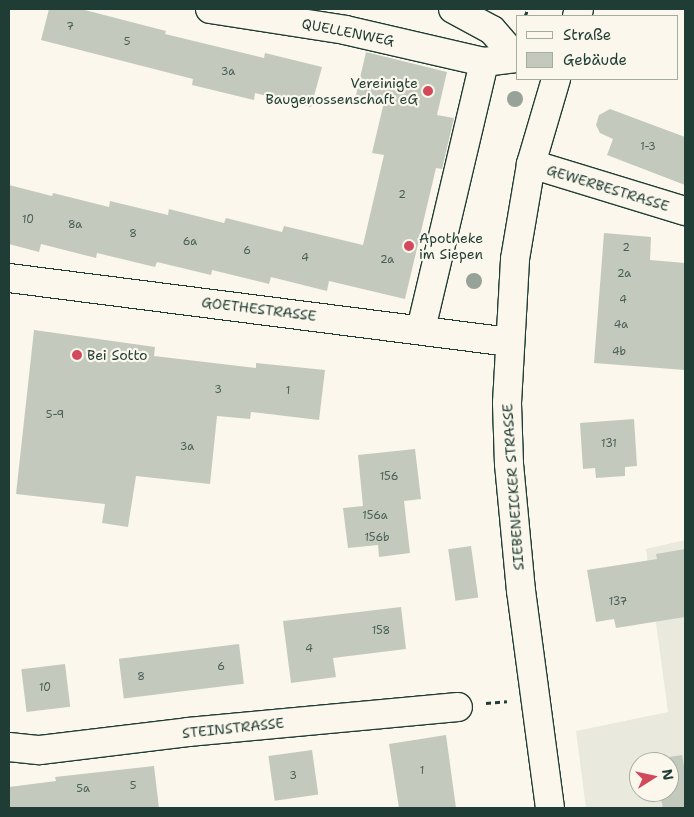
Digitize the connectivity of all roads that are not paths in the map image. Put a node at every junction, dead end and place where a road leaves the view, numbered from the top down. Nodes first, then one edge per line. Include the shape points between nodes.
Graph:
1 (210, 9) edge
2 (453, 9) edge
3 (516, 57) edge
4 (516, 58) edge
5 (484, 62) junction
6 (556, 80) edge
7 (531, 164) junction
8 (685, 211) edge
9 (9, 278) edge
10 (420, 329) junction
11 (509, 342) junction
12 (458, 707) dead end
13 (9, 747) edge
14 (550, 808) edge

1 - 5 street, QUELLENWEG via 345,30
2 - 3 street via 492,30
4 - 5 street
5 - 10 street
6 - 7 street, SIEBENEICKER STRASSE
7 - 8 street, GEWERBESTRASSE
7 - 11 street, SIEBENEICKER STRASSE via 515,259
9 - 10 street, GOETHESTRASSE
10 - 11 street, GOETHESTRASSE
11 - 14 street, SIEBENEICKER STRASSE via 509,464 521,592
12 - 13 street, STEINSTRASSE via 188,732 40,750

